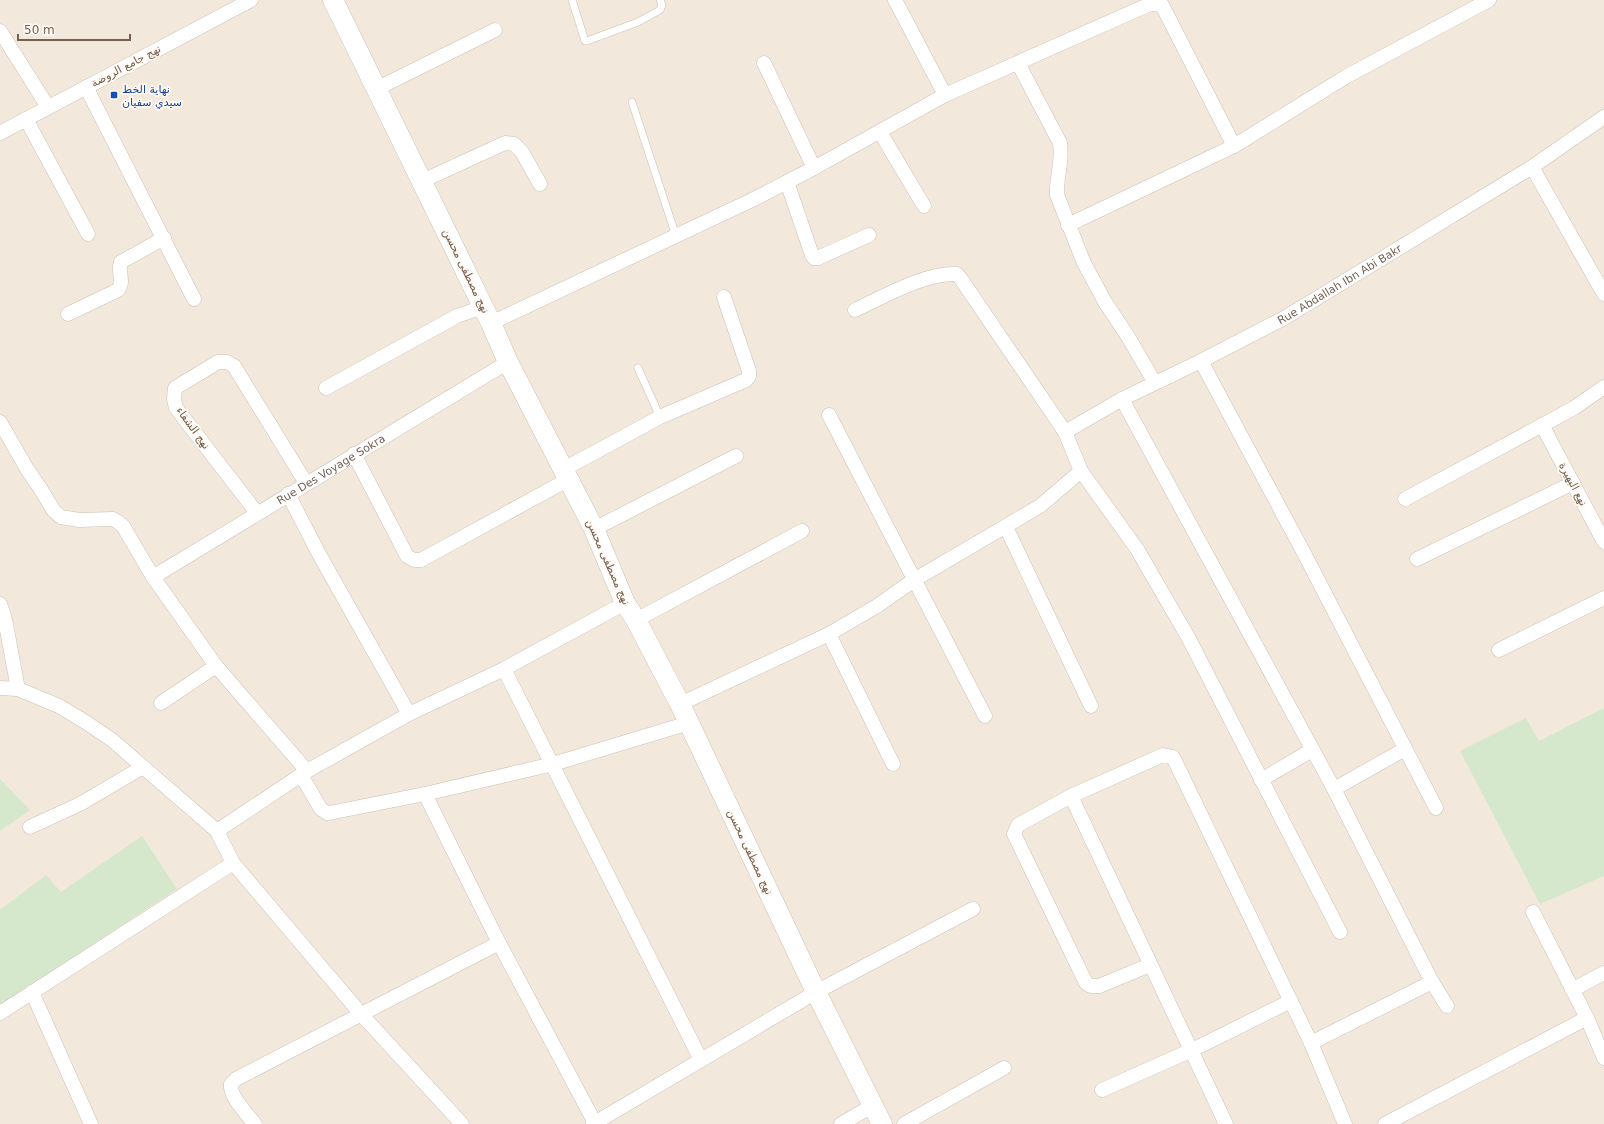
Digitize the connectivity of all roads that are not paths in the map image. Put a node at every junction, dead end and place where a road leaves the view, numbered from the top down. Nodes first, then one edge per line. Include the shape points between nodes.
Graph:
1 (252, 0) edge
2 (333, 0) edge
3 (572, 0) edge
4 (660, 0) edge
5 (895, 0) edge
6 (1489, 0) edge
7 (495, 30) dead end
8 (0, 31) edge
9 (1018, 62) junction
10 (764, 63) dead end
11 (86, 87) junction
12 (376, 89) junction
13 (945, 95) junction
14 (632, 102) dead end
15 (48, 107) junction
16 (1604, 117) edge
17 (26, 119) junction
18 (880, 132) junction
19 (0, 133) edge
20 (1234, 146) junction
21 (1532, 167) junction
22 (814, 168) junction
23 (422, 181) junction
24 (787, 182) junction
25 (540, 184) dead end
26 (924, 206) dead end
27 (1068, 225) junction
28 (88, 234) dead end
29 (869, 235) dead end
30 (676, 236) junction
31 (164, 238) junction
32 (1604, 294) edge
33 (724, 297) dead end
34 (194, 299) dead end
35 (855, 310) dead end
36 (68, 314) dead end
37 (487, 315) junction
38 (1201, 361) junction
39 (508, 362) junction
40 (638, 368) dead end
41 (1155, 383) junction
42 (1604, 387) edge
43 (326, 388) dead end
44 (1122, 399) junction
45 (829, 415) dead end
46 (660, 417) junction
47 (0, 422) edge
48 (1542, 425) junction
49 (1065, 432) junction
50 (354, 454) junction
51 (736, 456) dead end
52 (1081, 471) junction
53 (567, 474) junction
54 (306, 483) junction
55 (1572, 483) junction
56 (288, 494) junction
57 (1405, 499) dead end
58 (257, 513) junction
59 (1006, 527) junction
60 (594, 529) junction
61 (802, 531) dead end
62 (1604, 542) edge
63 (1417, 559) dead end
64 (153, 577) junction
65 (914, 580) junction
66 (1604, 598) edge
67 (625, 603) junction
68 (0, 604) edge
69 (636, 620) junction
70 (829, 634) junction
71 (1499, 650) dead end
72 (216, 666) junction
73 (504, 669) junction
74 (0, 688) edge
75 (18, 689) junction
76 (161, 702) dead end
77 (680, 704) junction
78 (1091, 706) dead end
79 (409, 714) junction
80 (985, 716) dead end
81 (689, 723) junction
82 (1405, 749) junction
83 (1312, 750) junction
84 (553, 764) junction
85 (893, 764) dead end
86 (143, 768) junction
87 (304, 773) junction
88 (1261, 780) junction
89 (1334, 789) junction
90 (425, 794) junction
91 (1071, 796) junction
92 (1436, 808) dead end
93 (30, 827) dead end
94 (217, 831) junction
95 (233, 863) junction
96 (973, 909) dead end
97 (1533, 912) dead end
98 (1340, 932) dead end
99 (498, 943) junction
100 (1150, 965) junction
101 (1604, 973) edge
102 (1432, 982) junction
103 (1572, 990) junction
104 (32, 992) junction
105 (816, 992) junction
106 (1291, 1001) junction
107 (1447, 1006) dead end
108 (0, 1013) edge
109 (361, 1014) junction
110 (1587, 1018) junction
111 (1311, 1043) junction
112 (1192, 1050) junction
113 (1604, 1058) edge
114 (701, 1060) junction
115 (1004, 1068) dead end
116 (1102, 1090) dead end
117 (872, 1106) junction
118 (594, 1123) edge
119 (91, 1124) edge
120 (255, 1124) edge
121 (462, 1124) edge
122 (841, 1124) edge
123 (882, 1124) edge
124 (904, 1124) edge
125 (1226, 1124) edge
126 (1345, 1124) edge
127 (1385, 1124) edge

1 - 11 street, نهج جامع الروضة
2 - 12 main road, نهج مصطفى محسن
3 - 4 lane via 587,42 638,22 660,10
5 - 13 street
6 - 20 street via 1347,76
7 - 12 street
8 - 15 street
9 - 13 street
9 - 20 street via 1150,4 1162,5
9 - 27 street via 1060,143 1062,158 1057,188 1059,202
10 - 22 street
11 - 15 street, نهج جامع الروضة
11 - 31 street
12 - 23 main road, نهج مصطفى محسن
13 - 18 street
14 - 30 lane
15 - 17 street, نهج جامع الروضة
16 - 21 street, Rue Abdallah Ibn Abi Bakr
17 - 19 street, نهج جامع الروضة
17 - 28 street
18 - 22 street
18 - 26 street
20 - 27 street
21 - 32 street
21 - 38 street, Rue Abdallah Ibn Abi Bakr via 1286,317
22 - 24 street
23 - 25 street via 505,143 514,144 522,152
23 - 37 main road, نهج مصطفى محسن
24 - 29 street via 814,258
24 - 30 street
27 - 41 street via 1084,263 1105,302 1128,335
30 - 37 street
31 - 34 street
31 - 36 street via 122,262 122,282 118,290
33 - 46 street via 749,376 746,380
35 - 49 street via 912,284 941,274 957,274
37 - 39 main road, نهج مصطفى محسن
37 - 43 street via 457,316
38 - 41 street, Rue Abdallah Ibn Abi Bakr
38 - 82 street via 1306,555
39 - 50 street, Rue Des Voyage Sokra
39 - 53 main road, نهج مصطفى محسن
40 - 46 lane
41 - 44 street, Rue Abdallah Ibn Abi Bakr
42 - 48 street via 1574,408
44 - 49 street, Rue Abdallah Ibn Abi Bakr
44 - 83 street
45 - 65 street
46 - 53 street
47 - 64 street via 54,511 61,517 78,520 113,519 118,522
48 - 55 street, نهع البهيرة
48 - 57 street
49 - 52 street
50 - 53 street via 407,556 414,560 421,560
50 - 54 street, Rue Des Voyage Sokra
51 - 60 street
52 - 59 street via 1040,506
52 - 88 street via 1137,549 1188,637
53 - 60 main road, نهج مصطفى محسن
54 - 56 street, Rue Des Voyage Sokra
54 - 58 street, نهج الشفاء via 234,366 227,362 218,362 175,388 176,408
55 - 62 street, نهع البهيرة
55 - 63 street
56 - 58 street, Rue Des Voyage Sokra
56 - 79 street
58 - 64 street, Rue Des Voyage Sokra
59 - 65 street
59 - 78 street
60 - 67 main road, نهج مصطفى محسن
61 - 69 street
64 - 72 street
65 - 70 street via 877,606
65 - 80 street
66 - 71 street
67 - 69 main road, نهج مصطفى محسن
67 - 73 street
68 - 75 street
69 - 77 main road, نهج مصطفى محسن
70 - 77 street
70 - 85 street
72 - 76 street
72 - 87 street
73 - 79 street
73 - 84 street
74 - 75 street
75 - 86 street via 59,706 87,723 112,740
77 - 81 main road, نهج مصطفى محسن
79 - 87 street
81 - 84 street
81 - 105 main road, نهج مصطفى محسن
82 - 89 street
82 - 92 street
83 - 88 street
83 - 89 street
84 - 90 street
84 - 114 street
86 - 93 street via 80,804
86 - 94 street
87 - 90 street via 321,809 327,813
87 - 94 street
88 - 98 street
89 - 102 street
90 - 99 street
91 - 100 street
91 - 100 street via 1018,825 1014,834 1086,983 1099,986
91 - 106 street via 1163,755 1173,757
94 - 95 street
95 - 104 street
95 - 109 street
96 - 105 street
97 - 103 street
99 - 109 street
99 - 118 street
100 - 112 street
101 - 103 street
102 - 107 street
102 - 111 street
103 - 110 street
104 - 108 street
104 - 119 street
105 - 114 street
105 - 117 main road, نهج مصطفى محسن
106 - 111 street
106 - 112 street
109 - 120 street via 236,1079 231,1084 233,1095
109 - 121 street
110 - 113 street
110 - 127 street
111 - 126 street
112 - 116 street
112 - 125 street
114 - 118 street
115 - 124 street
117 - 122 street
117 - 123 main road, نهج مصطفى محسن

